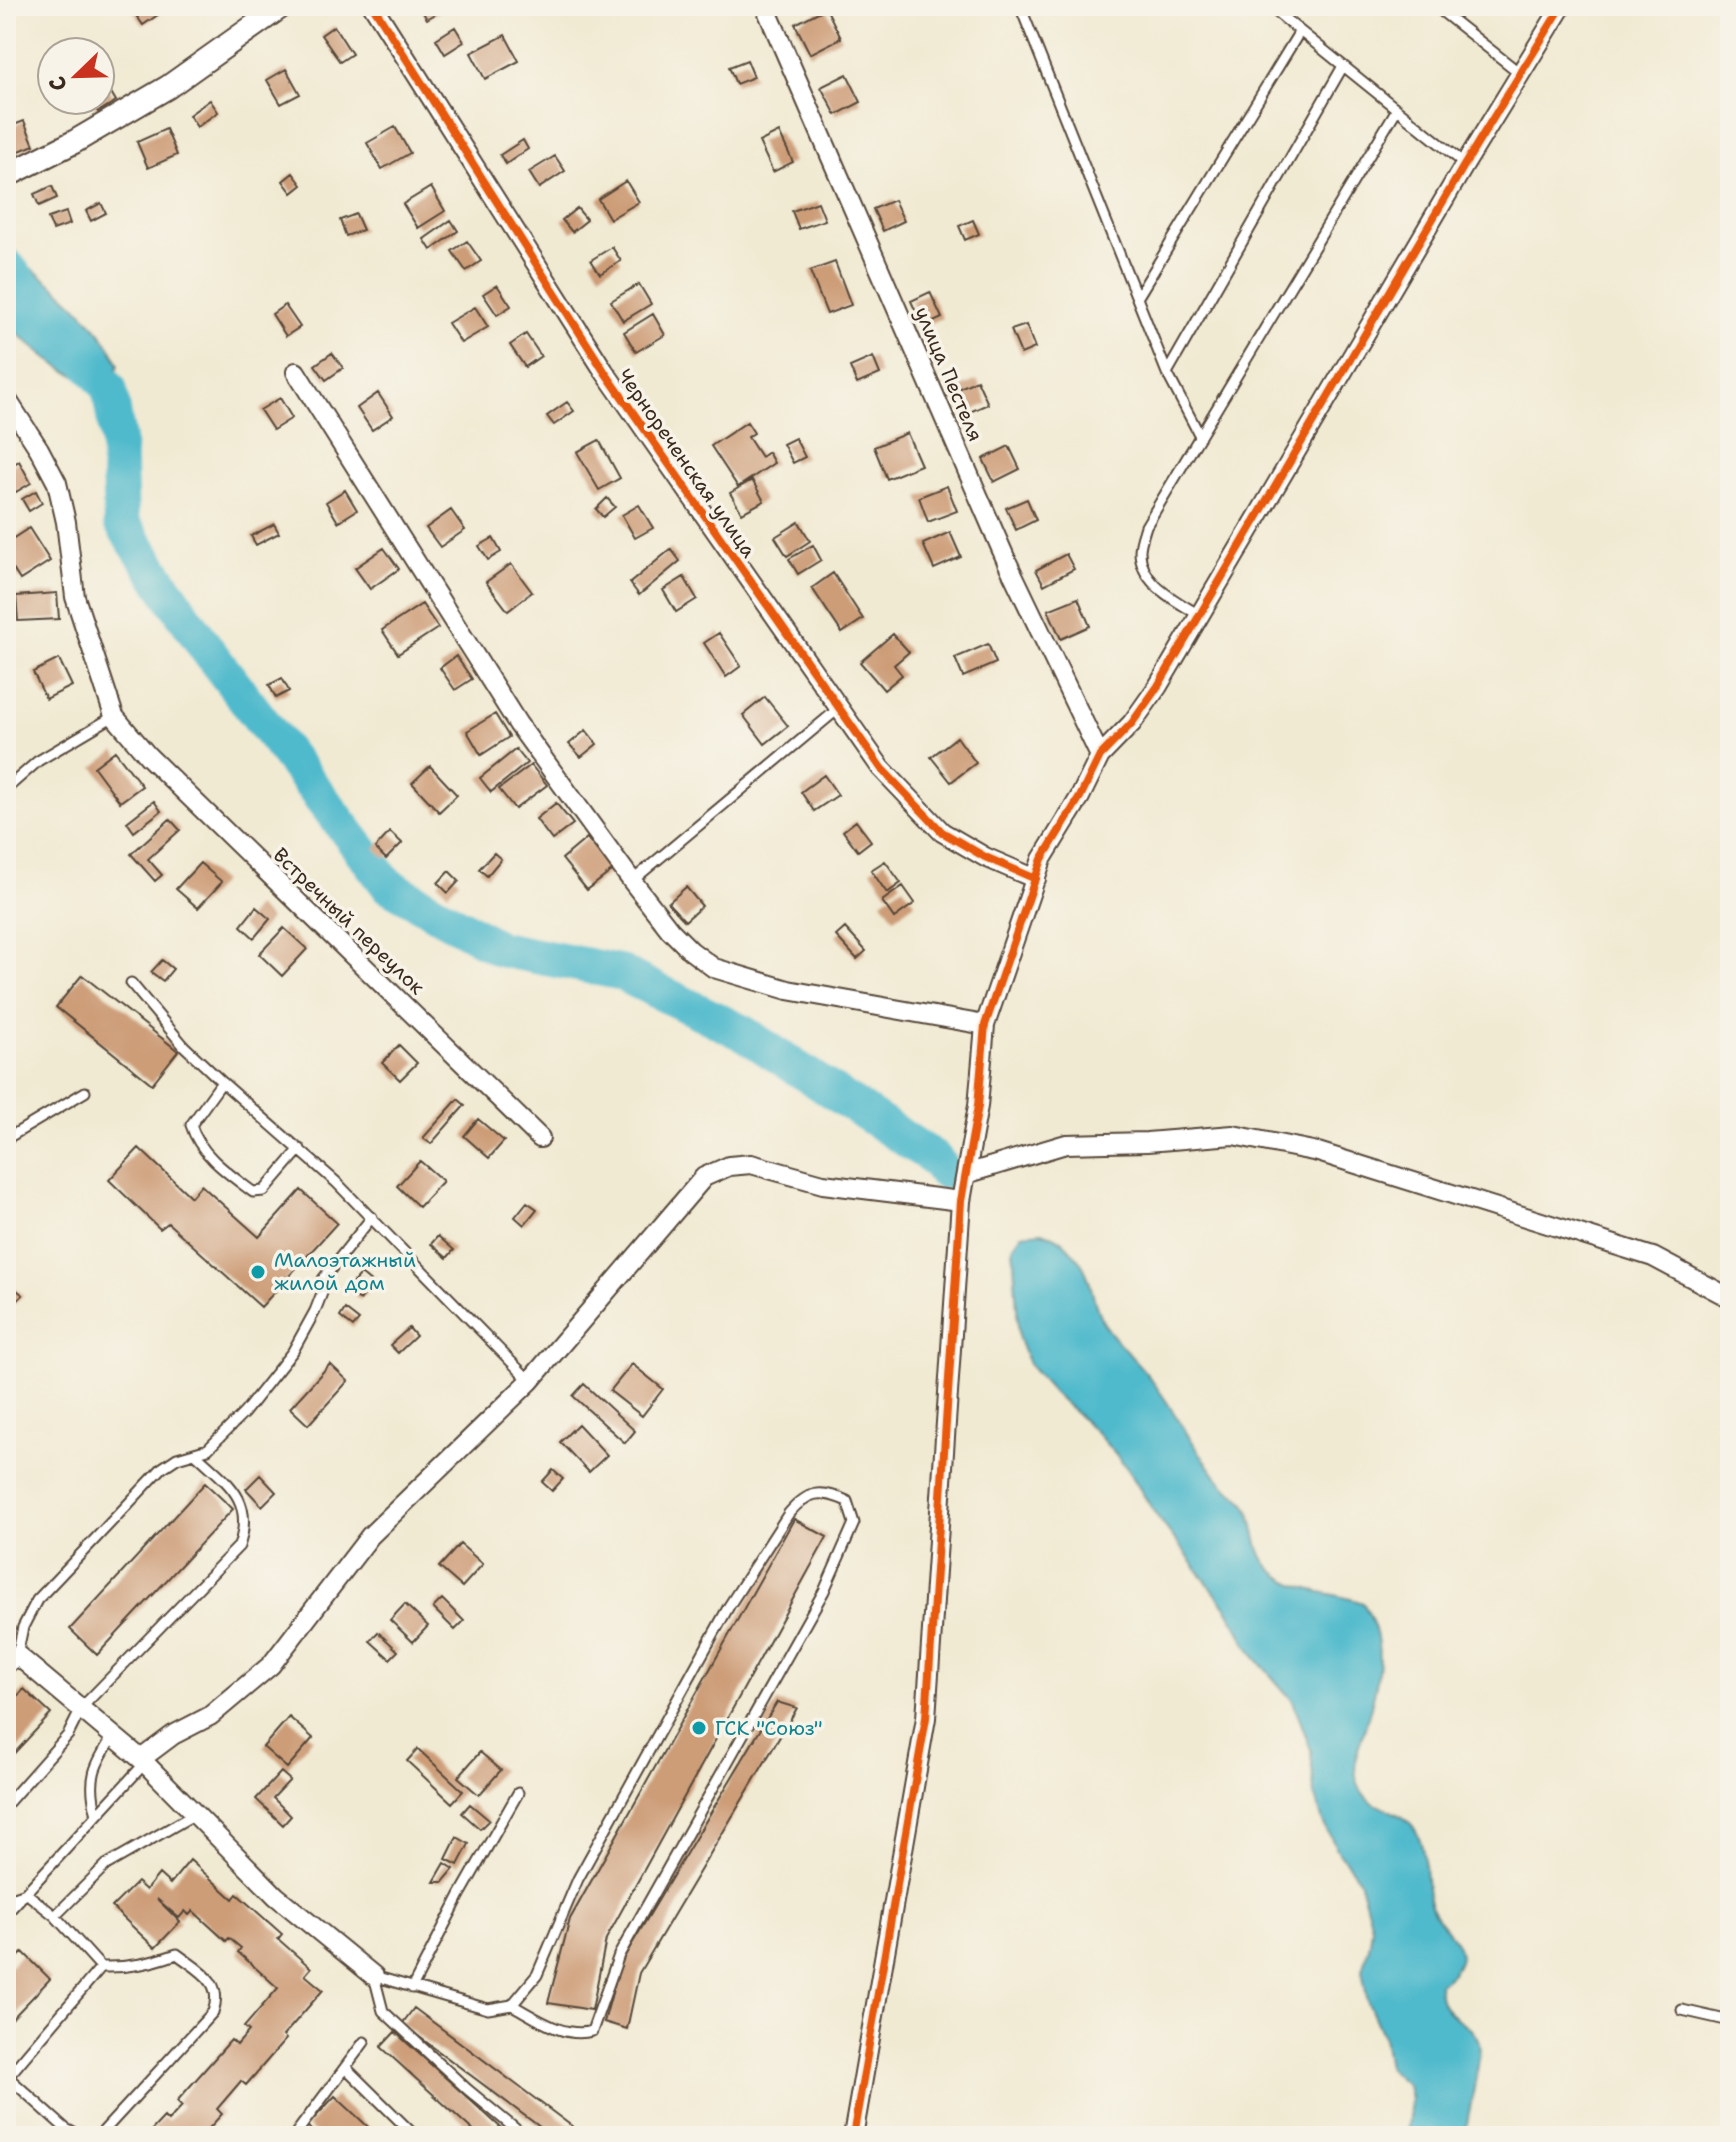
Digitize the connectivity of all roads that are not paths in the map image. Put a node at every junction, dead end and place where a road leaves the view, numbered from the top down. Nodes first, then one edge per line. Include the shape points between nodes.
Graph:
1 (282, 6) edge
2 (373, 6) edge
3 (765, 6) edge
4 (1020, 6) edge
5 (1269, 6) edge
6 (1435, 6) edge
7 (1562, 6) edge
8 (1300, 31) junction
9 (1343, 66) junction
10 (1521, 74) junction
11 (1397, 109) junction
12 (1465, 164) junction
13 (6, 176) edge
14 (1137, 298) junction
15 (296, 372) dead end
16 (1167, 373) junction
17 (6, 398) edge
18 (1200, 436) junction
19 (1199, 615) junction
20 (838, 709) junction
21 (114, 716) junction
22 (1100, 756) junction
23 (6, 789) edge
24 (1036, 879) junction
25 (632, 881) junction
26 (131, 983) dead end
27 (985, 1025) junction
28 (222, 1082) junction
29 (85, 1092) dead end
30 (540, 1138) dead end
31 (6, 1139) edge
32 (300, 1149) junction
33 (966, 1174) junction
34 (961, 1201) junction
35 (372, 1217) junction
36 (1730, 1298) edge
37 (530, 1381) junction
38 (196, 1454) junction
39 (12, 1659) edge
40 (82, 1707) junction
41 (114, 1735) junction
42 (143, 1761) junction
43 (518, 1793) dead end
44 (6, 1805) edge
45 (195, 1814) junction
46 (97, 1815) junction
47 (26, 1893) junction
48 (6, 1900) edge
49 (6, 1914) edge
50 (55, 1916) junction
51 (101, 1967) junction
52 (374, 1976) junction
53 (412, 1988) junction
54 (512, 2005) junction
55 (1682, 2010) dead end
56 (1730, 2021) edge
57 (364, 2042) dead end
58 (347, 2069) junction
59 (7, 2078) edge
60 (80, 2136) edge
61 (99, 2136) edge
62 (294, 2136) edge
63 (415, 2136) edge
64 (524, 2136) edge
65 (853, 2136) edge

1 - 13 street via 168,87
2 - 20 street, Чернореченская улица via 604,371
3 - 22 street, улица Пестеля via 1007,562
4 - 14 lane
5 - 8 lane
6 - 10 lane
7 - 10 street
8 - 9 lane
8 - 14 lane
9 - 11 lane
9 - 16 lane
10 - 12 street
11 - 12 lane
11 - 18 lane
12 - 19 street
14 - 16 lane
15 - 25 street via 518,724
16 - 18 lane
17 - 21 street, Встречный переулок via 57,483 75,597
18 - 19 lane via 1146,526 1139,550 1153,583
19 - 22 street via 1158,686
20 - 24 street, Чернореченская улица via 881,768 942,832
20 - 25 lane
21 - 23 lane via 38,761
21 - 30 street, Встречный переулок via 148,756
22 - 24 street
24 - 27 street
25 - 27 street via 670,930 714,968 788,990
26 - 28 lane
27 - 33 street
28 - 32 lane
28 - 32 lane via 191,1125 196,1140 222,1168 253,1192 264,1191
29 - 31 lane
32 - 35 lane
33 - 34 street
33 - 36 street via 1066,1144 1233,1135 1318,1152 1653,1257
34 - 37 street via 823,1184 751,1164 729,1166 704,1177
34 - 65 street via 926,1718
35 - 37 lane
35 - 38 lane via 323,1279 315,1311 293,1351 221,1439
37 - 42 street via 370,1536 271,1665 210,1716 173,1735
38 - 39 lane via 162,1468 37,1600
38 - 40 lane via 241,1499 245,1530 239,1546
39 - 40 street
40 - 41 street
40 - 44 lane via 68,1735
41 - 42 street
41 - 46 lane via 93,1767
42 - 45 street
42 - 46 lane
43 - 53 lane
45 - 50 lane via 106,1865
45 - 52 street via 276,1896
46 - 47 lane
47 - 48 lane
47 - 49 lane
47 - 50 lane
50 - 51 lane
51 - 59 lane
51 - 61 lane via 125,1968 177,1954 205,1975 218,1998 213,2012
52 - 53 lane
52 - 64 lane via 383,2011
53 - 54 lane via 488,2009
54 - 54 lane via 537,1975 578,1879 729,1606 789,1513 800,1499 814,1495 828,1493 847,1501 854,1523 824,1591 619,1955 592,2031 554,2028
55 - 56 lane
57 - 58 lane
58 - 62 lane
58 - 63 lane
59 - 60 lane

